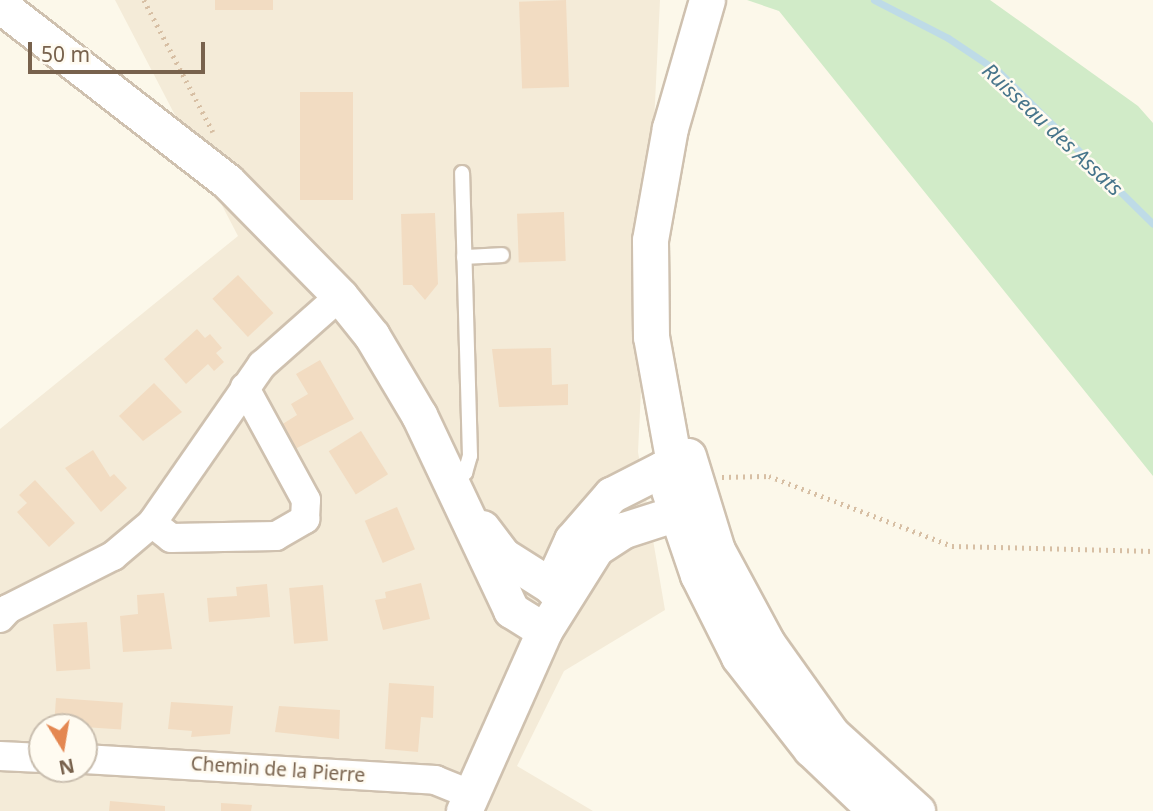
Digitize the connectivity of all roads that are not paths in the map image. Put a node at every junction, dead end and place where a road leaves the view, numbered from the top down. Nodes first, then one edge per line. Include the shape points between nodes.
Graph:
1 (685, 0) edge
2 (707, 0) edge
3 (0, 5) edge
4 (462, 173) dead end
5 (502, 255) dead end
6 (464, 257) junction
7 (340, 296) junction
8 (245, 388) junction
9 (677, 474) junction
10 (457, 489) junction
11 (677, 513) junction
12 (152, 523) junction
13 (556, 592) junction
14 (0, 618) edge
15 (544, 631) junction
16 (0, 756) edge
17 (28, 757) edge
18 (98, 760) edge
19 (467, 802) edge
20 (876, 811) edge
21 (917, 811) edge

1 - 9 street via 650,128 631,243 637,341
2 - 9 street via 670,128 662,239
3 - 7 street via 228,181
4 - 6 lane
5 - 6 lane
6 - 10 lane via 470,456
7 - 8 street via 262,365
7 - 10 street via 372,336
8 - 12 street
8 - 12 street via 306,500 305,519 276,536 171,538
9 - 11 street
9 - 13 street via 611,495 572,540
9 - 21 street via 767,643 832,734
10 - 13 street via 502,555
10 - 15 street via 510,610
11 - 13 street via 624,530 596,548
11 - 20 street via 698,575 739,657 811,749
12 - 14 street via 113,556 8,609
13 - 15 street
15 - 19 street
16 - 17 street
18 - 19 street, Chemin de la Pierre via 435,780

